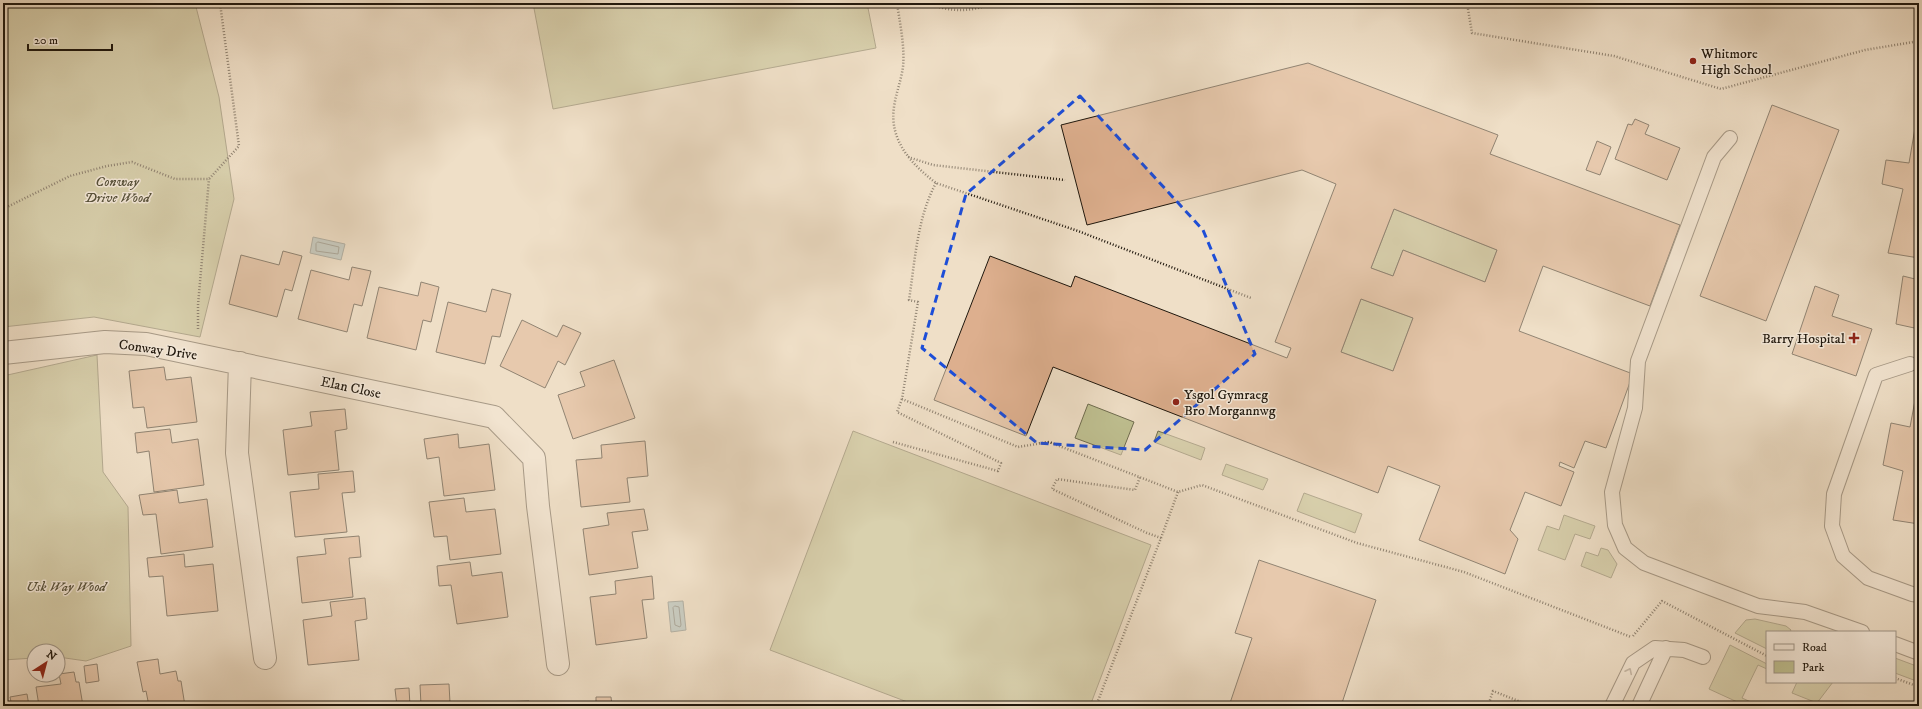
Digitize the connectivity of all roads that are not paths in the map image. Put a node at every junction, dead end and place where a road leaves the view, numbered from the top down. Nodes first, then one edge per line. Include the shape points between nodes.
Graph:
1 (1730, 138) dead end
2 (3, 353) edge
3 (240, 363) junction
4 (1910, 364) dead end
5 (1919, 595) edge
6 (1859, 631) edge
7 (1896, 644) edge
8 (1666, 648) junction
9 (1919, 653) edge
10 (1703, 657) dead end
11 (265, 658) dead end
12 (558, 664) dead end
13 (1612, 706) edge
14 (1639, 706) edge

1 - 6 lane via 1714,157 1638,361 1635,408 1612,492 1614,525 1625,548 1644,563 1758,606 1805,612
2 - 3 street, Conway Drive via 105,342 146,344
3 - 11 street via 237,453
3 - 12 street, Elan Close via 494,417 534,458
4 - 5 lane via 1876,375 1834,494 1832,526 1843,556 1868,578
7 - 9 lane
8 - 10 lane via 1684,650
13 -> 8 lane via 1633,663 1655,648
8 - 14 lane

